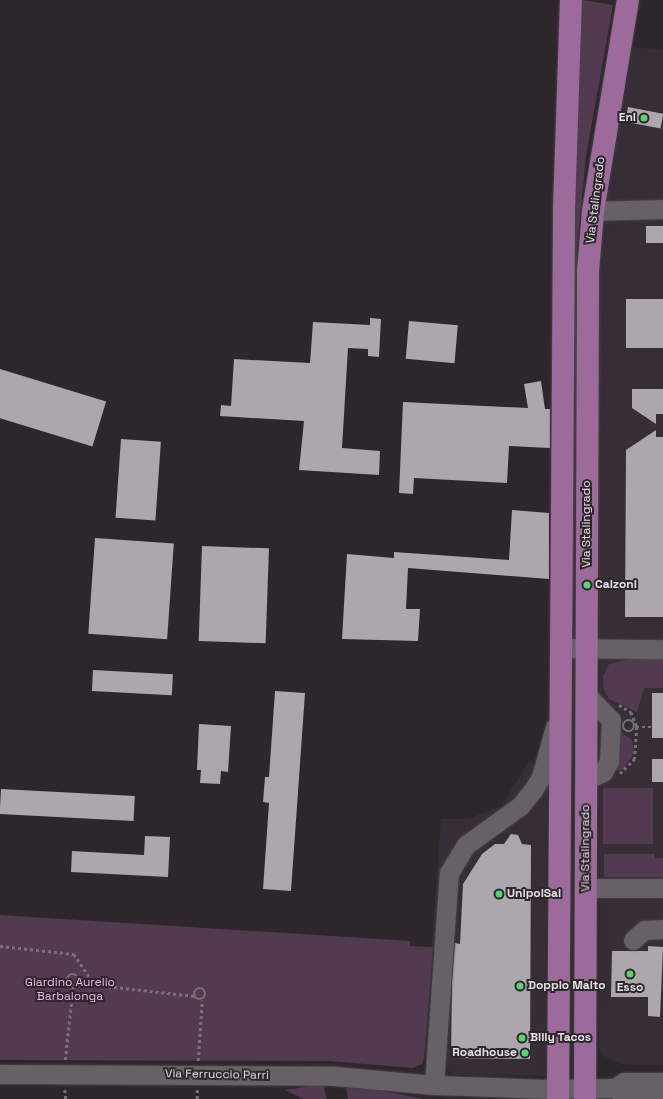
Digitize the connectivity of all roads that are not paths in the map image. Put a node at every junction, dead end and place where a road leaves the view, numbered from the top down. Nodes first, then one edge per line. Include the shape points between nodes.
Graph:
1 (571, 0) edge
2 (628, 0) edge
3 (663, 209) edge
4 (593, 211) junction
5 (562, 648) junction
6 (587, 649) junction
7 (663, 649) edge
8 (562, 701) junction
9 (585, 888) junction
10 (663, 888) edge
11 (663, 929) edge
12 (633, 940) dead end
13 (0, 1074) edge
14 (663, 1082) edge
15 (434, 1085) junction
16 (615, 1088) junction
17 (558, 1094) edge
18 (585, 1094) edge
19 (663, 1097) edge

1 - 5 main road, Via Stalingrado via 564,210
2 - 4 main road, Via Stalingrado
3 - 4 street
4 - 6 main road, Via Stalingrado via 588,271
5 - 6 street
5 - 8 main road, Via Stalingrado
6 - 7 street
6 - 9 main road, Via Stalingrado
8 - 15 street via 550,749 533,790 520,806 466,845 449,873
8 - 17 main road, Via Stalingrado
9 - 10 street
9 - 18 main road, Via Stalingrado
11 - 12 street via 644,930
13 - 15 street, Via Ferruccio Parri via 335,1076
14 - 16 street via 624,1082
15 - 17 street, Via Ferruccio Parri
16 - 18 street, Via Ferruccio Parri
16 - 19 street via 624,1096
17 - 18 street, Via Ferruccio Parri

